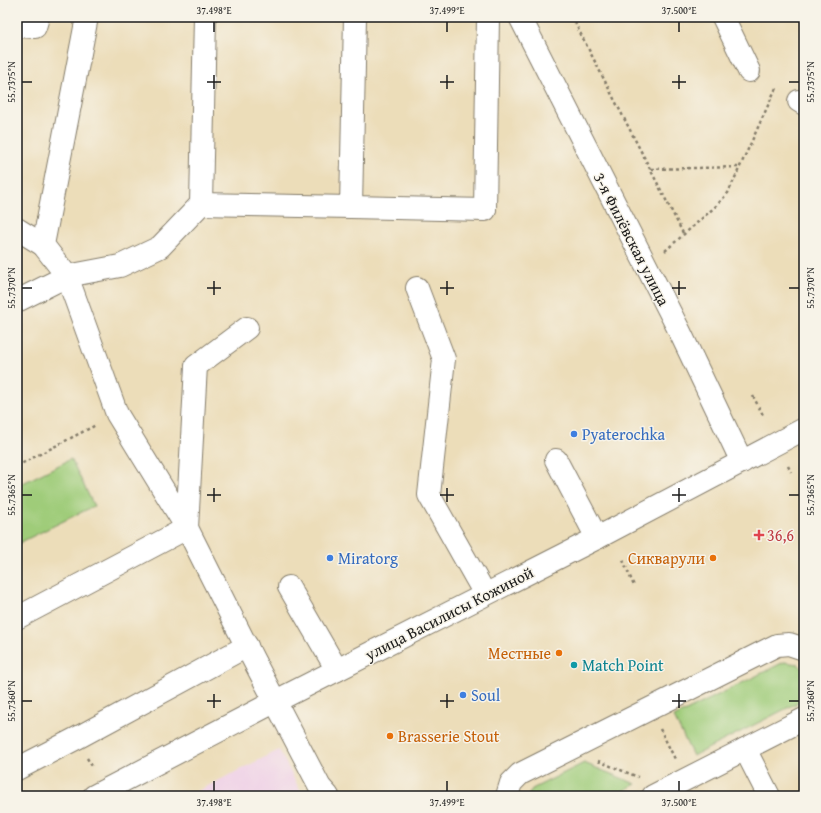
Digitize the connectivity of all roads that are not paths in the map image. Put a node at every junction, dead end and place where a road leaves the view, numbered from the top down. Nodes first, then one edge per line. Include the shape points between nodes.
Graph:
1 (38, 17) edge
2 (87, 17) edge
3 (205, 17) edge
4 (356, 17) edge
5 (488, 17) edge
6 (520, 17) edge
7 (723, 17) edge
8 (17, 26) edge
9 (749, 71) road end
10 (201, 204) junction
11 (351, 207) junction
12 (17, 229) edge
13 (42, 245) junction
14 (67, 276) junction
15 (417, 288) dead end
16 (17, 301) edge
17 (247, 328) dead end
18 (804, 429) edge
19 (556, 460) dead end
20 (742, 462) junction
21 (187, 528) junction
22 (597, 538) junction
23 (290, 587) dead end
24 (484, 594) junction
25 (17, 618) edge
26 (247, 646) junction
27 (804, 649) edge
28 (337, 670) junction
29 (276, 701) junction
30 (804, 719) edge
31 (745, 749) junction
32 (17, 769) edge
33 (668, 788) edge
34 (324, 793) edge
35 (94, 796) edge
36 (507, 796) edge
37 (769, 796) edge

1 - 8 street via 35,27
2 - 13 street
3 - 10 street
4 - 11 street
5 - 11 street via 484,210
6 - 20 street, 3-я Филёвская улица via 680,332
7 - 9 street
10 - 11 street
10 - 14 street via 160,247 120,266
12 - 13 street
13 - 14 street
14 - 16 street
14 - 21 street via 118,414
15 - 24 street via 444,359 429,494
17 - 21 street via 196,366
18 - 20 street, улица Василисы Кожиной
19 - 22 street
20 - 22 street, улица Василисы Кожиной
21 - 25 street
21 - 26 street
22 - 24 street, улица Василисы Кожиной
23 - 28 street
24 - 28 street, улица Василисы Кожиной
26 - 29 street
26 - 32 street
27 - 36 street via 795,645 777,645 520,774 511,783
28 - 29 street, улица Василисы Кожиной
29 - 34 street
29 - 35 street, улица Василисы Кожиной
30 - 31 street
31 - 33 street
31 - 37 street

